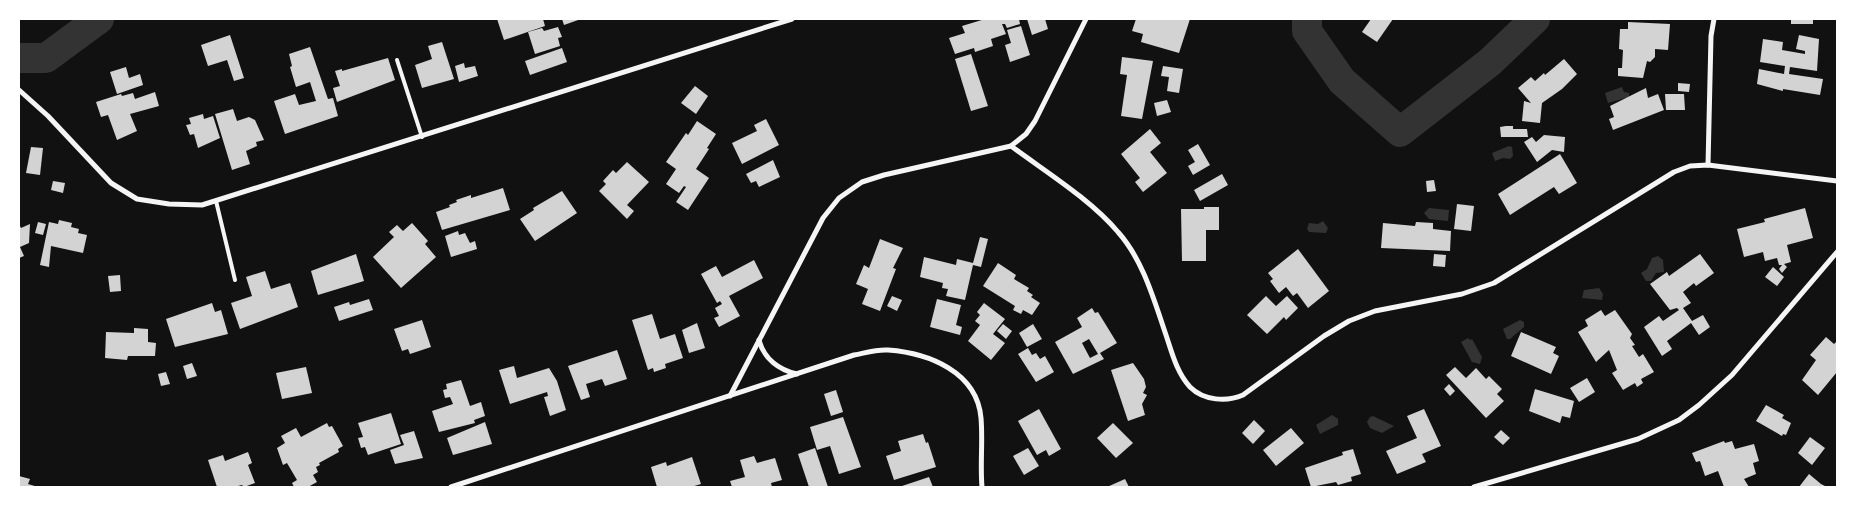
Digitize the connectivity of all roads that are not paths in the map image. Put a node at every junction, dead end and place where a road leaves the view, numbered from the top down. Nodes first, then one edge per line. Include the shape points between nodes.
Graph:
1 (792, 19) edge
2 (1086, 19) edge
3 (1714, 19) edge
4 (397, 60) dead end
5 (19, 90) edge
6 (422, 136) junction
7 (1011, 146) junction
8 (1708, 165) junction
9 (1837, 181) edge
10 (216, 201) junction
11 (1837, 252) edge
12 (235, 280) dead end
13 (760, 340) junction
14 (798, 374) junction
15 (730, 396) junction
16 (451, 487) edge
17 (982, 487) edge
18 (1474, 487) edge

1 - 6 street
2 - 7 street via 1035,121 1026,134
3 - 8 street via 1710,44
4 - 6 lane
5 - 10 street via 111,183 137,199 202,205
6 - 10 street
7 - 8 street via 1096,210 1118,231 1138,261 1177,366 1191,388 1205,396 1230,400 1243,395 1349,321 1375,311 1462,294 1494,283 1652,184 1690,166
7 - 13 street via 884,175 849,190 823,218
8 - 9 street
10 - 12 lane
11 - 18 street via 1732,375 1679,420 1638,439
13 - 14 street via 768,358 778,367
13 - 15 street
14 - 15 street
14 - 17 street via 854,355 886,349 942,363 962,377 975,392 981,417
15 - 16 street

